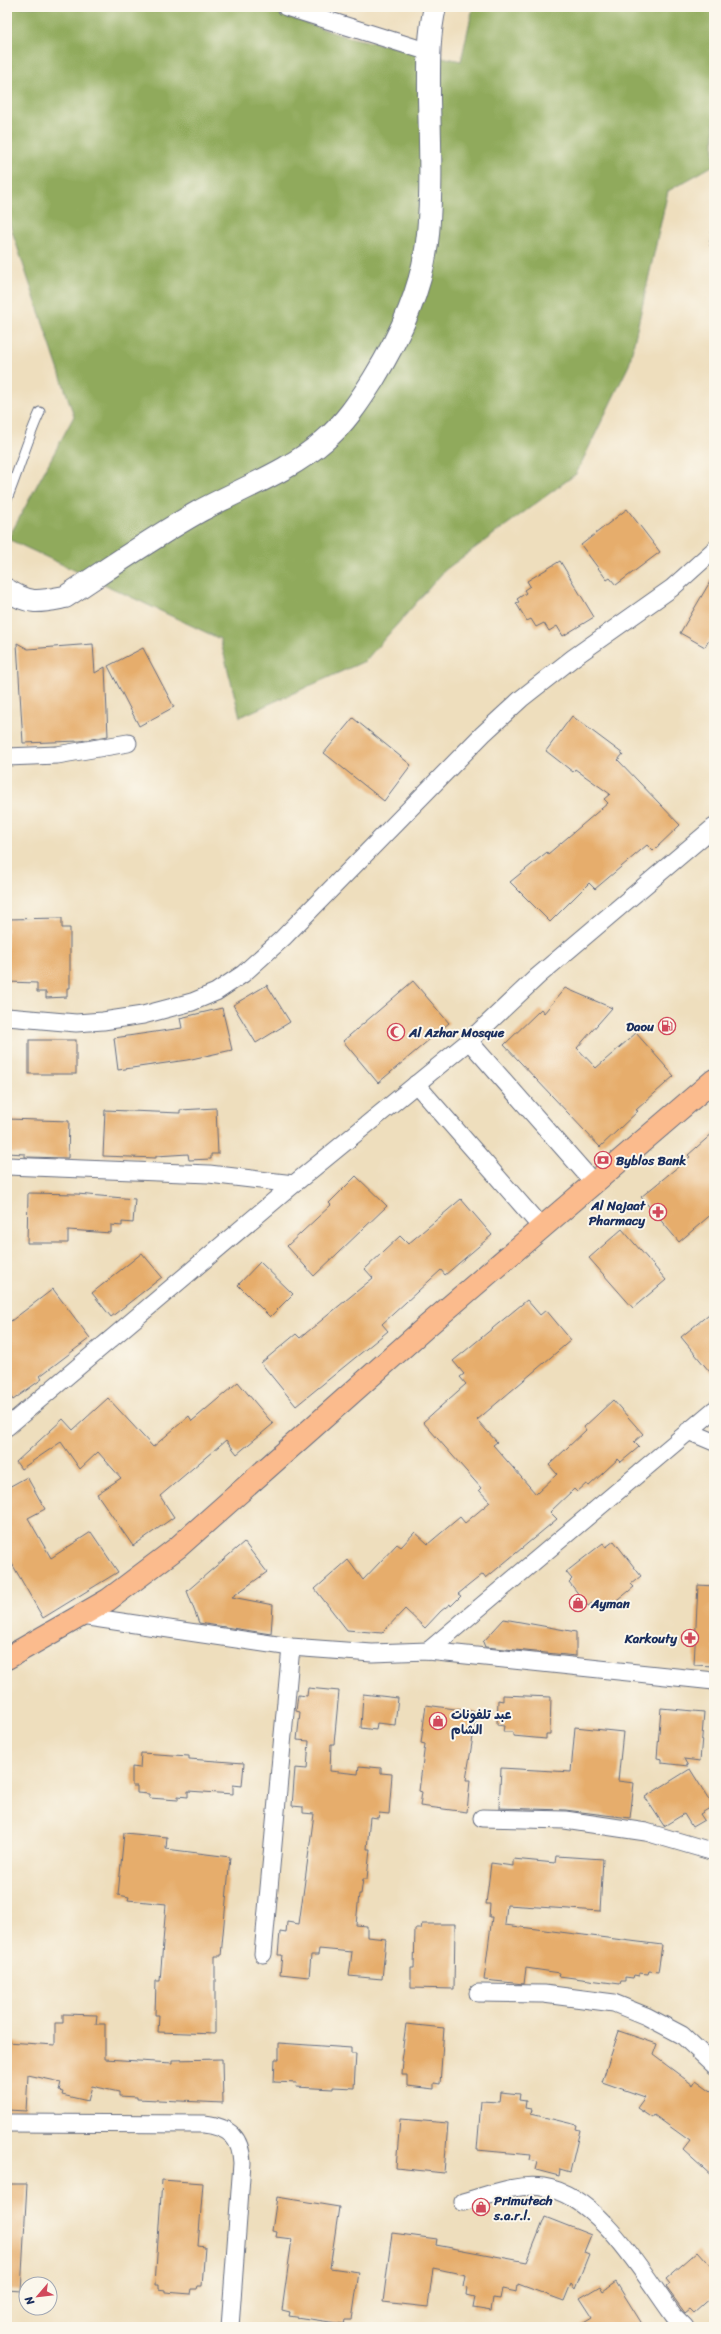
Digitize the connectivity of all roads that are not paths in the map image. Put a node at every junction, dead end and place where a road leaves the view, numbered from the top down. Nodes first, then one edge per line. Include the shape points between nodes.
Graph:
1 (286, 7) edge
2 (435, 7) edge
3 (428, 52) junction
4 (40, 412) dead end
5 (7, 499) edge
6 (714, 550) edge
7 (7, 590) edge
8 (128, 743) dead end
9 (7, 757) edge
10 (714, 826) edge
11 (7, 1017) edge
12 (469, 1042) junction
13 (714, 1080) edge
14 (416, 1084) junction
15 (7, 1166) edge
16 (594, 1182) junction
17 (294, 1184) junction
18 (542, 1228) junction
19 (714, 1410) edge
20 (7, 1427) edge
21 (688, 1431) junction
22 (714, 1442) edge
23 (81, 1616) junction
24 (291, 1647) junction
25 (428, 1651) junction
26 (7, 1658) edge
27 (714, 1681) edge
28 (482, 1818) dead end
29 (714, 1852) edge
30 (263, 1954) dead end
31 (478, 1993) dead end
32 (714, 2066) edge
33 (7, 2123) edge
34 (463, 2202) dead end
35 (230, 2327) edge
36 (685, 2327) edge

1 - 3 street
2 - 3 street
3 - 7 street via 430,187 428,234 422,272 403,327 358,403 324,441 302,456 266,478 193,515 65,597 46,601 23,600
4 - 5 lane
6 - 11 street via 672,588 573,658 522,698 483,734 283,938 216,992 192,1002 137,1016 76,1023
8 - 9 street via 57,755
10 - 12 street via 538,976
12 - 14 street
12 - 16 street
13 - 16 main road
14 - 17 street
14 - 18 street
15 - 17 street via 209,1174
16 - 18 main road
17 - 20 street
18 - 23 main road via 178,1548 114,1596
19 - 21 street
21 - 22 street
21 - 25 street
23 - 24 street
23 - 26 main road
24 - 25 street via 372,1653
24 - 30 street
25 - 27 street
28 - 29 street via 565,1820 646,1832
31 - 32 street via 544,1994 614,2003 682,2035
33 - 35 street via 204,2124 227,2131 241,2148 242,2163
34 - 36 street via 529,2186 544,2187 568,2196 611,2230 674,2316

